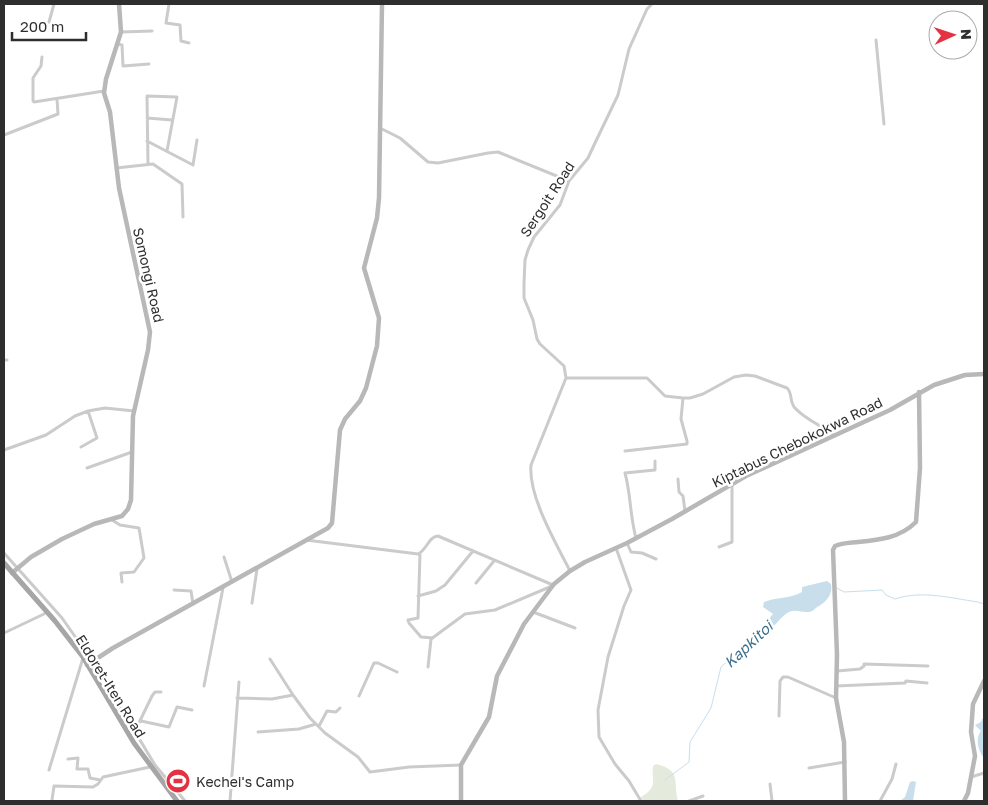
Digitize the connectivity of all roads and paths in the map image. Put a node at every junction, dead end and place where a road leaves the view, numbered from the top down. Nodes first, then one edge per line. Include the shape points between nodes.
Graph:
1 (54, 4) edge
2 (118, 4) edge
3 (169, 4) edge
4 (382, 4) edge
5 (652, 4) edge
6 (49, 22) dead end
7 (152, 31) dead end
8 (121, 32) junction
9 (876, 40) dead end
10 (189, 43) dead end
11 (118, 44) junction
12 (42, 57) dead end
13 (149, 64) dead end
14 (104, 91) junction
15 (56, 99) junction
16 (147, 118) junction
17 (172, 120) junction
18 (884, 124) dead end
19 (380, 128) junction
20 (4, 135) edge
21 (197, 140) dead end
22 (148, 141) junction
23 (167, 151) junction
24 (148, 164) junction
25 (116, 168) junction
26 (569, 182) junction
27 (183, 217) dead end
28 (984, 374) edge
29 (566, 378) junction
30 (919, 392) junction
31 (683, 398) junction
32 (88, 411) junction
33 (134, 411) junction
34 (835, 435) junction
35 (81, 447) dead end
36 (4, 450) edge
37 (625, 451) dead end
38 (132, 452) junction
39 (655, 461) dead end
40 (87, 468) dead end
41 (678, 479) dead end
42 (732, 484) junction
43 (686, 511) junction
44 (112, 520) junction
45 (636, 538) junction
46 (305, 540) junction
47 (627, 543) junction
48 (719, 546) dead end
49 (616, 547) junction
50 (473, 552) junction
51 (4, 553) edge
52 (420, 554) junction
53 (224, 556) dead end
54 (656, 559) dead end
55 (494, 561) junction
56 (4, 563) edge
57 (18, 569) junction
58 (257, 569) junction
59 (570, 571) junction
60 (12, 572) junction
61 (122, 582) dead end
62 (232, 583) junction
63 (476, 583) dead end
64 (553, 586) junction
65 (223, 588) junction
66 (174, 590) dead end
67 (418, 596) junction
68 (252, 603) dead end
69 (193, 604) junction
70 (532, 612) junction
71 (44, 614) dead end
72 (575, 628) dead end
73 (4, 632) edge
74 (433, 638) junction
75 (83, 657) junction
76 (270, 658) dead end
77 (90, 664) junction
78 (928, 666) dead end
79 (428, 667) dead end
80 (837, 671) junction
81 (397, 672) dead end
82 (984, 681) edge
83 (239, 682) dead end
84 (927, 683) dead end
85 (204, 686) dead end
86 (836, 686) junction
87 (161, 692) dead end
88 (293, 695) junction
89 (359, 696) dead end
90 (237, 698) junction
91 (836, 698) junction
92 (340, 708) dead end
93 (192, 710) dead end
94 (779, 716) dead end
95 (141, 721) junction
96 (318, 725) junction
97 (135, 732) junction
98 (258, 732) dead end
99 (130, 737) junction
100 (68, 759) dead end
101 (845, 762) junction
102 (896, 764) dead end
103 (461, 766) junction
104 (150, 767) junction
105 (809, 768) dead end
106 (49, 770) dead end
107 (984, 773) edge
108 (971, 777) junction
109 (100, 780) junction
110 (770, 784) dead end
111 (703, 796) dead end
112 (52, 800) dead end
113 (177, 801) edge
114 (185, 801) edge
115 (230, 801) edge
116 (461, 801) edge
117 (641, 801) edge
118 (689, 801) edge
119 (772, 801) edge
120 (845, 801) edge
121 (880, 801) edge
122 (964, 801) edge

1 - 6 street
2 - 8 street, Somongi Road
3 - 10 street via 166,23 180,24 181,41
4 - 19 street
5 - 26 street, Sergoit Road via 629,49 614,105 588,158
7 - 8 street
8 - 11 street, Somongi Road
9 - 18 street
11 - 13 street via 122,45 123,66
11 - 14 street, Somongi Road
12 - 15 street via 41,66 33,78 33,101
14 - 15 street
14 - 25 street, Somongi Road via 110,112
15 - 20 street via 58,114
16 - 17 street
16 - 17 street via 147,96 177,97
16 - 22 street
17 - 23 street
19 - 26 street via 400,138 431,163 498,152
19 - 46 street via 377,218 364,268 379,318 377,346 366,388 340,430 332,523
21 - 23 street via 193,165
22 - 23 street
22 - 24 street
24 - 25 street
24 - 27 street via 153,164 182,184
25 - 33 street, Somongi Road via 150,332
26 - 29 street, Sergoit Road via 560,205 534,237 528,250 524,283 524,298 537,339 564,366
28 - 30 street, Kiptabus Chebokokwa Road via 953,378
29 - 31 street via 647,378 666,396
29 - 59 street via 530,471 544,520
30 - 34 street, Kiptabus Chebokokwa Road via 890,410
30 - 80 street via 920,468 916,522 894,536 834,548
31 - 34 street via 703,394 734,377 755,376 788,388 792,403 799,412
31 - 37 street via 681,419 687,444
32 - 33 street via 105,408
32 - 35 street via 98,438
32 - 36 street via 46,435
33 - 38 street, Somongi Road
34 - 42 street, Kiptabus Chebokokwa Road
38 - 40 street
38 - 44 street, Somongi Road via 130,504 122,516
39 - 45 street via 656,470 625,473
41 - 43 street
42 - 43 street, Kiptabus Chebokokwa Road
42 - 48 street via 732,542
43 - 45 street, Kiptabus Chebokokwa Road
44 - 57 street, Somongi Road via 94,524 62,539 31,557
44 - 61 street via 120,526 139,528 144,558 134,572 121,573
45 - 47 street, Kiptabus Chebokokwa Road
46 - 52 street
46 - 58 street
47 - 49 street, Kiptabus Chebokokwa Road
47 - 54 street via 631,552
49 - 59 street, Kiptabus Chebokokwa Road
49 - 117 street via 631,590 608,657 598,710 599,737
50 - 52 street via 435,536
50 - 55 street
50 - 67 street via 445,585
51 - 57 street
52 - 67 street
53 - 62 street
55 - 63 street
55 - 64 street
56 - 60 main road, Eldoret-Iten Road
57 - 60 street, Somongi Road
57 - 77 street via 62,618
58 - 62 street
58 - 68 street
59 - 64 street, Kiptabus Chebokokwa Road
60 - 75 main road, Eldoret-Iten Road
62 - 65 street
64 - 70 street, Kiptabus Chebokokwa Road
64 - 74 street via 495,610 464,614
65 - 69 street
65 - 85 street
66 - 69 street via 191,591
67 - 74 street via 418,618 408,620 409,624 421,637
69 - 77 street
70 - 72 street
70 - 103 street, Kiptabus Chebokokwa Road via 498,676 489,718
71 - 73 street
74 - 79 street
75 - 77 main road, Eldoret-Iten Road
75 - 106 street
76 - 88 street
77 - 97 street
77 - 99 main road, Eldoret-Iten Road
78 - 80 street via 864,664 860,669
80 - 86 street
81 - 89 street via 374,663
82 - 108 street via 973,704 971,732 975,756
83 - 90 street
84 - 86 street via 906,681
86 - 91 street
87 - 95 street via 152,696
88 - 90 street via 272,699
88 - 96 street
90 - 115 street
91 - 94 street via 783,677 780,681
91 - 101 street
92 - 96 street via 336,712 327,711
93 - 95 street via 177,707 169,727
95 - 97 street
96 - 98 street
96 - 103 street via 358,757 370,772
97 - 99 street
97 - 114 street via 155,765
99 - 104 main road, Eldoret-Iten Road
100 - 109 street via 78,758 77,768 88,769 90,778
101 - 105 street
101 - 120 street
102 - 121 street
103 - 116 street
104 - 109 street via 111,774
104 - 113 main road, Eldoret-Iten Road
107 - 108 street
108 - 122 street
109 - 112 street via 92,787 54,786
110 - 119 street
111 - 118 street

